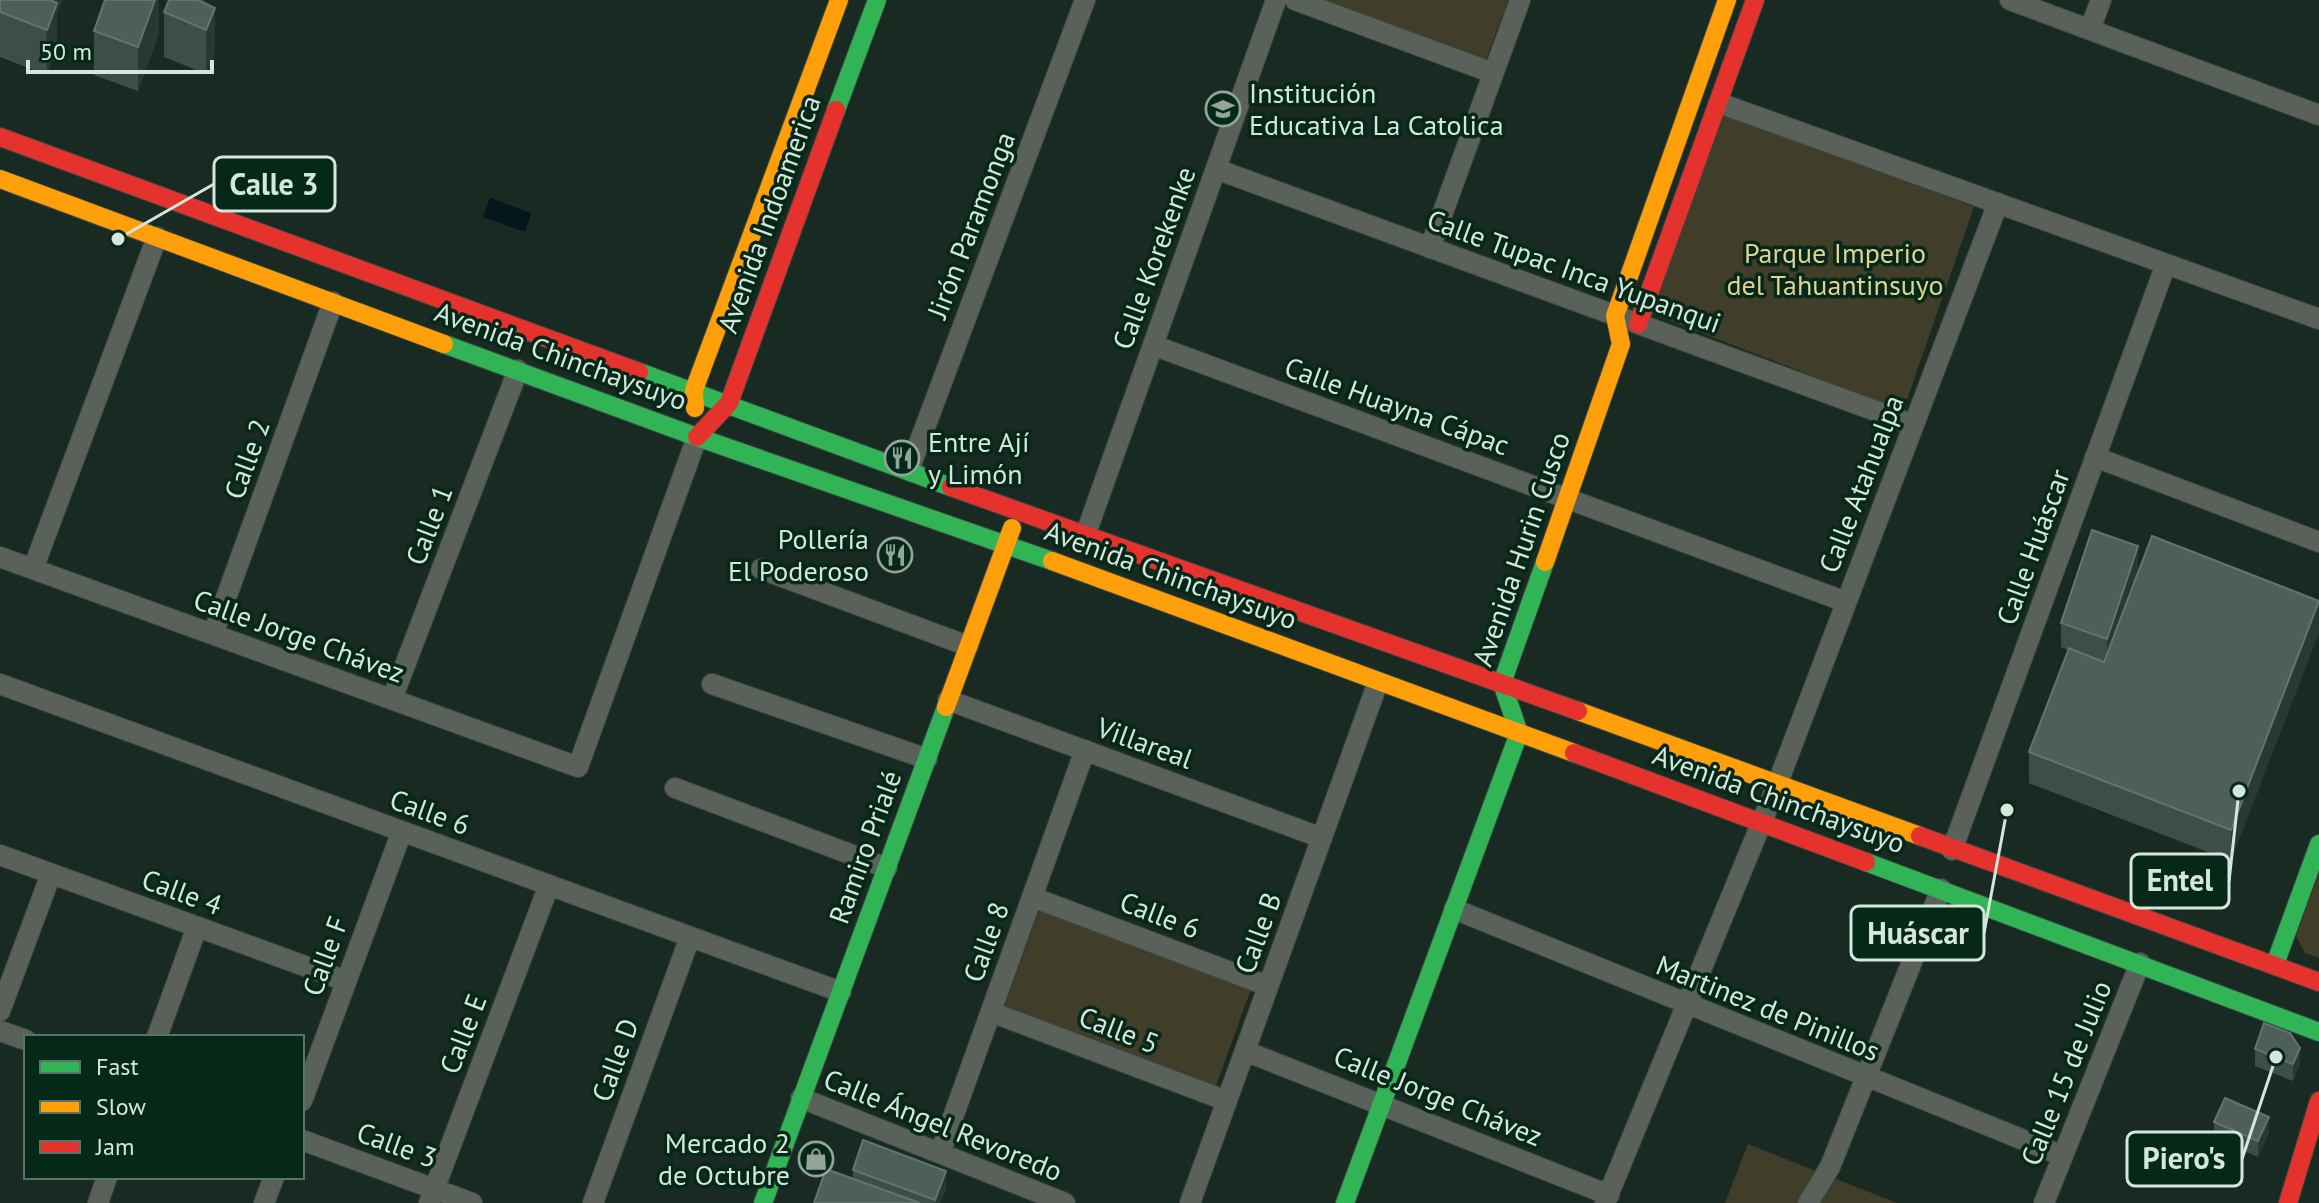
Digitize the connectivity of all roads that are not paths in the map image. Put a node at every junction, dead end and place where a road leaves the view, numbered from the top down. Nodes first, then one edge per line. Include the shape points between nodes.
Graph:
1 (839, 0) edge
2 (877, 0) edge
3 (1085, 0) edge
4 (1276, 0) edge
5 (1295, 0) edge
6 (1520, 0) edge
7 (1727, 0) edge
8 (1755, 0) edge
9 (2010, 0) edge
10 (2101, 0) edge
11 (2090, 29) junction
12 (1493, 73) junction
13 (1719, 103) junction
14 (2319, 115) edge
15 (0, 137) edge
16 (1216, 169) junction
17 (0, 179) edge
18 (1998, 203) junction
19 (157, 237) junction
20 (1430, 248) junction
21 (2166, 264) junction
22 (333, 302) junction
23 (1615, 316) junction
24 (2319, 319) edge
25 (1638, 324) junction
26 (1153, 345) junction
27 (518, 370) junction
28 (694, 390) junction
29 (729, 403) junction
30 (1914, 425) junction
31 (697, 437) junction
32 (2095, 457) junction
33 (909, 470) junction
34 (1566, 498) junction
35 (1018, 510) junction
36 (1085, 536) junction
37 (2319, 542) edge
38 (1006, 544) junction
39 (0, 557) edge
40 (33, 569) junction
41 (761, 569) dead end
42 (1846, 602) junction
43 (213, 634) junction
44 (968, 646) junction
45 (1378, 682) junction
46 (1502, 683) junction
47 (0, 684) edge
48 (712, 684) dead end
49 (392, 699) junction
50 (948, 700) junction
51 (1519, 733) junction
52 (1085, 750) junction
53 (927, 759) junction
54 (578, 767) joint
55 (1777, 785) junction
56 (675, 788) dead end
57 (1761, 824) junction
58 (402, 831) junction
59 (1322, 838) junction
60 (2319, 844) edge
61 (1952, 850) junction
62 (0, 855) edge
63 (887, 868) junction
64 (51, 874) junction
65 (549, 885) junction
66 (1941, 889) junction
67 (1032, 897) junction
68 (1454, 909) junction
69 (197, 927) junction
70 (690, 937) junction
71 (2167, 942) junction
72 (2091, 945) junction
73 (2140, 963) junction
74 (2275, 964) junction
75 (346, 981) junction
76 (2319, 982) edge
77 (1268, 986) junction
78 (841, 992) junction
79 (1686, 1006) junction
80 (0, 1011) edge
81 (991, 1012) junction
82 (0, 1031) edge
83 (2319, 1032) edge
84 (158, 1035) edge
85 (24, 1039) edge
86 (1245, 1051) junction
87 (1866, 1077) junction
88 (304, 1096) edge
89 (801, 1098) junction
90 (1227, 1101) junction
91 (2319, 1101) edge
92 (1382, 1103) junction
93 (304, 1141) edge
94 (940, 1153) junction
95 (2063, 1156) junction
96 (2296, 1173) junction
97 (106, 1179) edge
98 (273, 1179) edge
99 (432, 1196) edge
100 (1607, 1199) edge
101 (98, 1203) edge
102 (264, 1203) edge
103 (472, 1203) edge
104 (593, 1203) edge
105 (763, 1203) edge
106 (1065, 1203) edge
107 (1190, 1203) edge
108 (1345, 1203) edge
109 (1808, 1203) edge
110 (2044, 1203) edge
111 (2277, 1203) edge
112 (2288, 1203) edge

1 - 28 main road, Avenida Indoamerica
2 - 29 main road, Avenida Indoamerica
3 - 33 street, Jirón Paramonga
4 - 16 street, Calle Korekenke
5 - 12 street
6 - 12 street
7 - 23 main road, Avenida Hurin Cusco
8 - 13 main road
9 - 11 street
10 - 11 street
11 - 14 street
12 - 20 street
13 - 18 street
13 - 25 main road
15 - 28 main road, Avenida Chinchaysuyo
16 - 20 street, Calle Tupac Inca Yupanqui
16 - 26 street, Calle Korekenke
17 - 19 main road, Avenida Chinchaysuyo
18 - 21 street
18 - 30 street, Calle Atahualpa
19 - 22 main road, Avenida Chinchaysuyo
19 - 40 street
20 - 23 street, Calle Tupac Inca Yupanqui
21 - 24 street
21 - 32 street, Calle Huáscar
22 - 27 main road, Avenida Chinchaysuyo
22 - 43 street, Calle 2
23 - 25 street, Calle Tupac Inca Yupanqui
23 - 34 main road, Avenida Hurin Cusco via 1621,344
25 - 30 street, Calle Tupac Inca Yupanqui
26 - 34 street, Calle Huayna Cápac
26 - 36 street, Calle Korekenke
27 - 31 main road, Avenida Chinchaysuyo
27 - 49 street, Calle 1
28 - 29 main road, Avenida Chinchaysuyo
28 - 31 main road, Avenida Indoamerica
29 - 31 main road, Avenida Indoamerica
29 - 33 main road, Avenida Chinchaysuyo
30 - 42 street, Calle Atahualpa
31 - 38 main road, Avenida Chinchaysuyo
31 - 54 street, Avenida Indoamerica
32 - 37 street
32 - 61 street, Calle Huáscar
33 - 35 main road, Avenida Chinchaysuyo
34 - 42 street, Calle Huayna Cápac
34 - 46 main road, Avenida Hurin Cusco
35 - 36 main road, Avenida Chinchaysuyo
35 - 38 main road, Ramiro Prialé
36 - 46 main road, Avenida Chinchaysuyo
38 - 44 main road, Ramiro Prialé
38 - 45 main road, Avenida Chinchaysuyo
39 - 40 street, Calle Jorge Chávez
40 - 43 street, Calle Jorge Chávez
41 - 44 street
42 - 55 street, Calle Atahualpa
43 - 49 street, Calle Jorge Chávez
44 - 50 main road, Ramiro Prialé
45 - 51 main road, Avenida Chinchaysuyo
45 - 59 street, Calle B
46 - 51 main road, Avenida Hurin Cusco
46 - 55 main road, Avenida Chinchaysuyo
47 - 58 street, Calle 6
48 - 53 street
49 - 54 street, Calle Jorge Chávez
50 - 52 street, Villareal
50 - 53 main road, Ramiro Prialé
51 - 57 main road, Avenida Chinchaysuyo
51 - 68 main road
52 - 59 street, Villareal
52 - 67 street, Calle 8
53 - 63 main road, Ramiro Prialé
55 - 57 street, Calle Atahualpa
55 - 61 main road, Avenida Chinchaysuyo
56 - 63 street
57 - 66 main road, Avenida Chinchaysuyo
57 - 79 street, Calle Atahualpa
58 - 65 street, Calle 6
58 - 75 street, Calle F
59 - 77 street, Calle B
60 - 74 main road
61 - 71 main road, Avenida Chinchaysuyo
62 - 64 street, Calle 4
63 - 78 main road, Ramiro Prialé
64 - 69 street, Calle 4
64 - 80 street
65 - 70 street, Calle 6
65 - 99 street, Calle E
66 - 72 main road, Avenida Chinchaysuyo
66 - 87 street
67 - 77 street, Calle 6
67 - 81 street, Calle 8
68 - 79 street, Martinez de Pinillos
68 - 92 main road
69 - 75 street, Calle 4
69 - 84 street
70 - 78 street, Calle 6
70 - 104 street, Calle D
71 - 72 main road via 2106,935
71 - 74 main road, Avenida Chinchaysuyo
72 - 73 main road, Avenida Chinchaysuyo
73 - 83 main road, Avenida Chinchaysuyo
73 - 95 street, Calle 15 de Julio
74 - 76 main road, Avenida Chinchaysuyo
75 - 88 street, Calle F
77 - 86 street, Calle B
78 - 89 main road, Ramiro Prialé
79 - 87 street, Martinez de Pinillos
79 - 100 street, Calle Atahualpa
81 - 90 street, Calle 5
81 - 94 street, Calle 8
82 - 85 street
86 - 90 street, Calle B
86 - 92 street, Calle Jorge Chávez
87 - 95 street, Martinez de Pinillos
87 - 109 street via 1830,1167
89 - 94 street, Calle Ángel Revoredo
89 - 105 main road, Ramiro Prialé
90 - 107 street, Calle B
91 - 96 main road
92 - 100 street, Calle Jorge Chávez
92 - 108 main road
93 - 99 street, Calle 3
94 - 106 street, Calle Ángel Revoredo
95 - 110 street, Calle 15 de Julio
96 - 111 main road
96 - 112 main road
97 - 101 street
98 - 102 street
99 - 103 street, Calle 3

